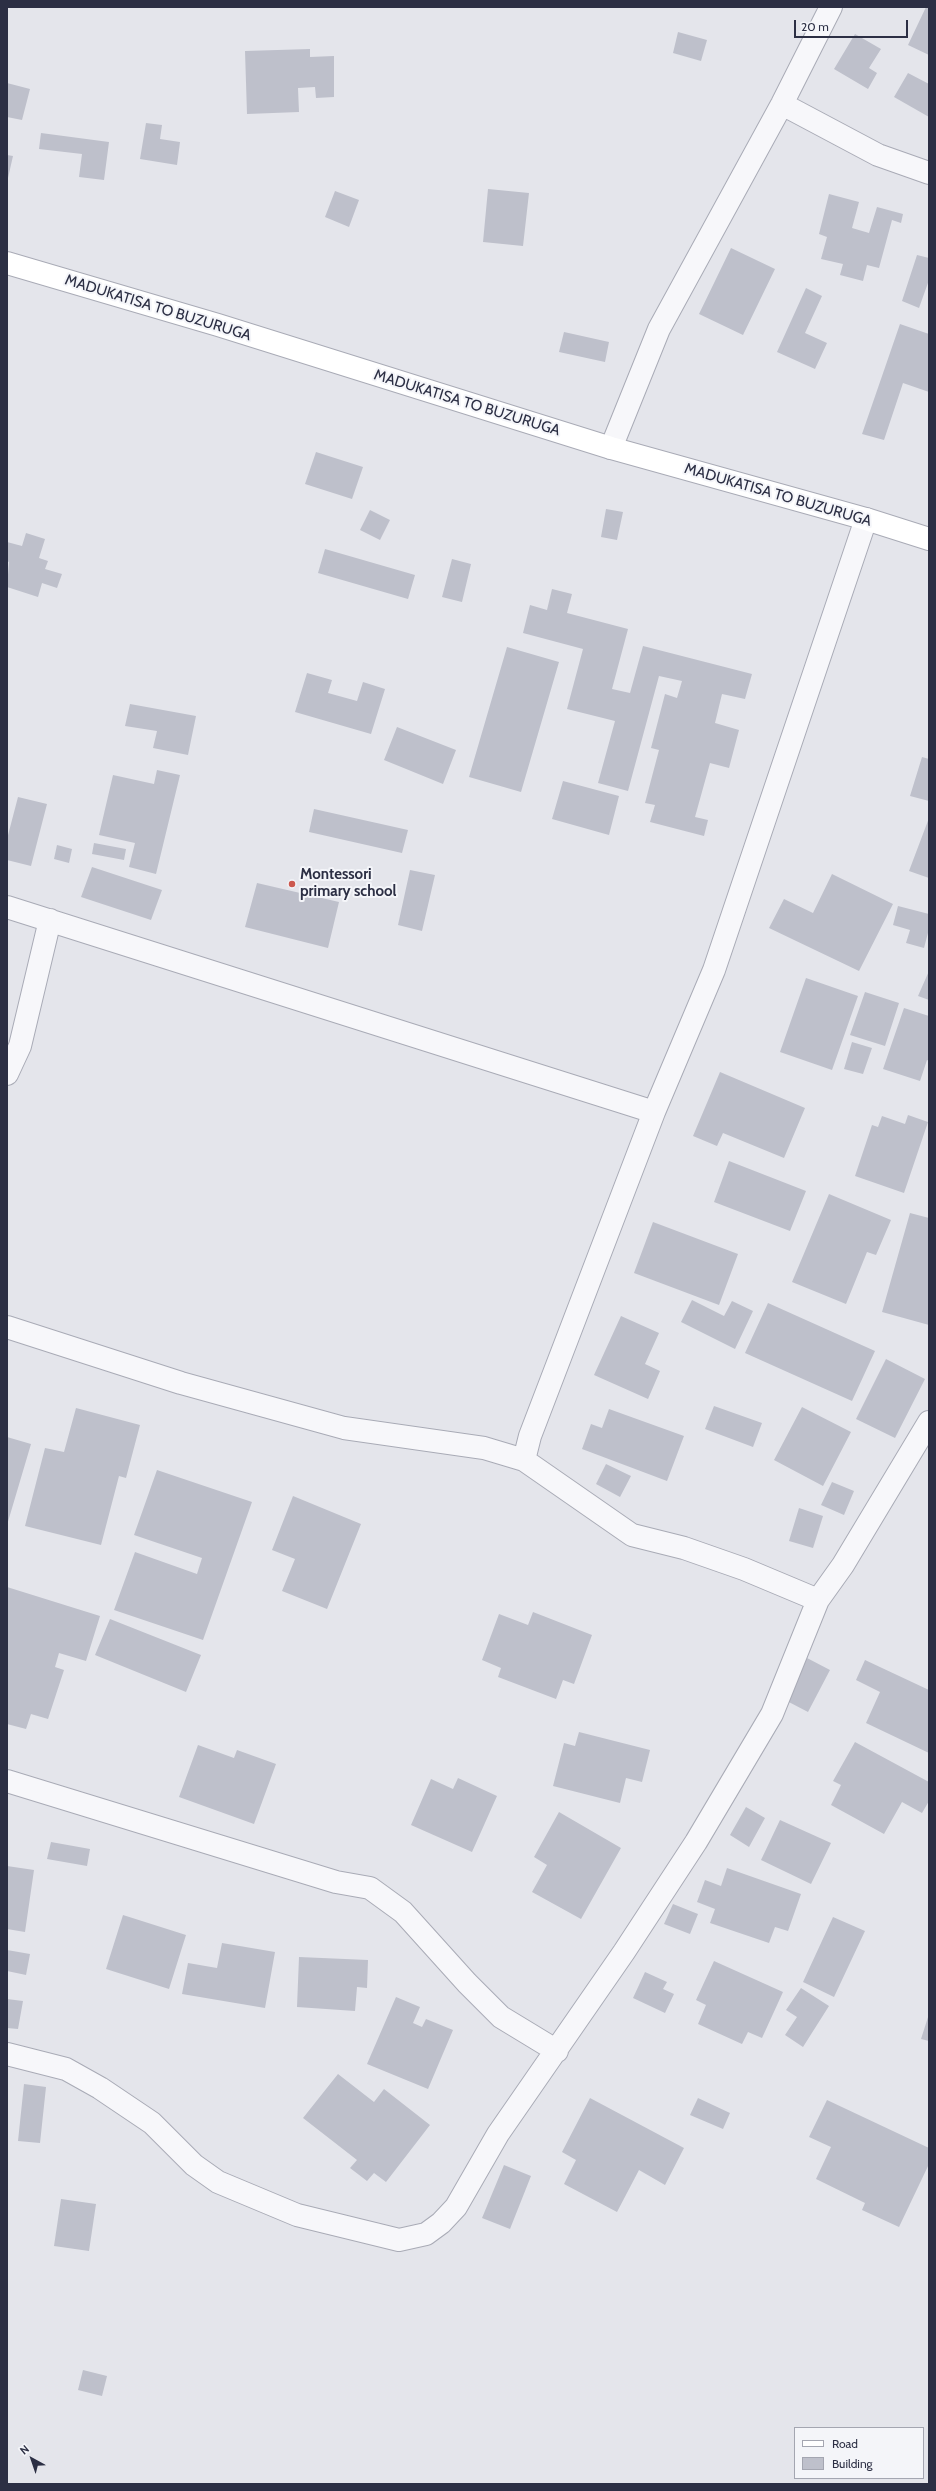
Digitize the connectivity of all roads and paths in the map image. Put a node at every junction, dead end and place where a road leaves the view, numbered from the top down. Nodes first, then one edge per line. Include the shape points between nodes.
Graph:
1 (831, 7) edge
2 (782, 104) junction
3 (929, 174) edge
4 (7, 263) edge
5 (611, 448) junction
6 (866, 519) junction
7 (929, 539) edge
8 (7, 907) edge
9 (50, 920) junction
10 (7, 1074) edge
11 (654, 1112) junction
12 (7, 1327) edge
13 (929, 1422) edge
14 (524, 1460) junction
15 (818, 1600) junction
16 (7, 1781) edge
17 (556, 2051) junction
18 (7, 2054) edge

1 - 2 street
2 - 3 street via 878,155
2 - 5 street via 659,329
4 - 5 main road, MADUKATISA TO BUZURUGA
5 - 6 main road, MADUKATISA TO BUZURUGA
6 - 7 main road, MADUKATISA TO BUZURUGA
6 - 11 street via 714,970
8 - 9 street
9 - 10 street via 20,1046
9 - 11 street
11 - 14 street via 530,1436
12 - 14 street via 181,1383 344,1428 484,1448
13 - 15 street via 843,1565
14 - 15 street via 632,1535 684,1548
15 - 17 street via 772,1714 696,1842
16 - 17 street via 329,1879 370,1888 403,1912 466,1983 501,2017
17 - 18 street via 498,2134 456,2207 426,2234 399,2240 297,2215 218,2182 194,2165 152,2123 100,2088 66,2069

